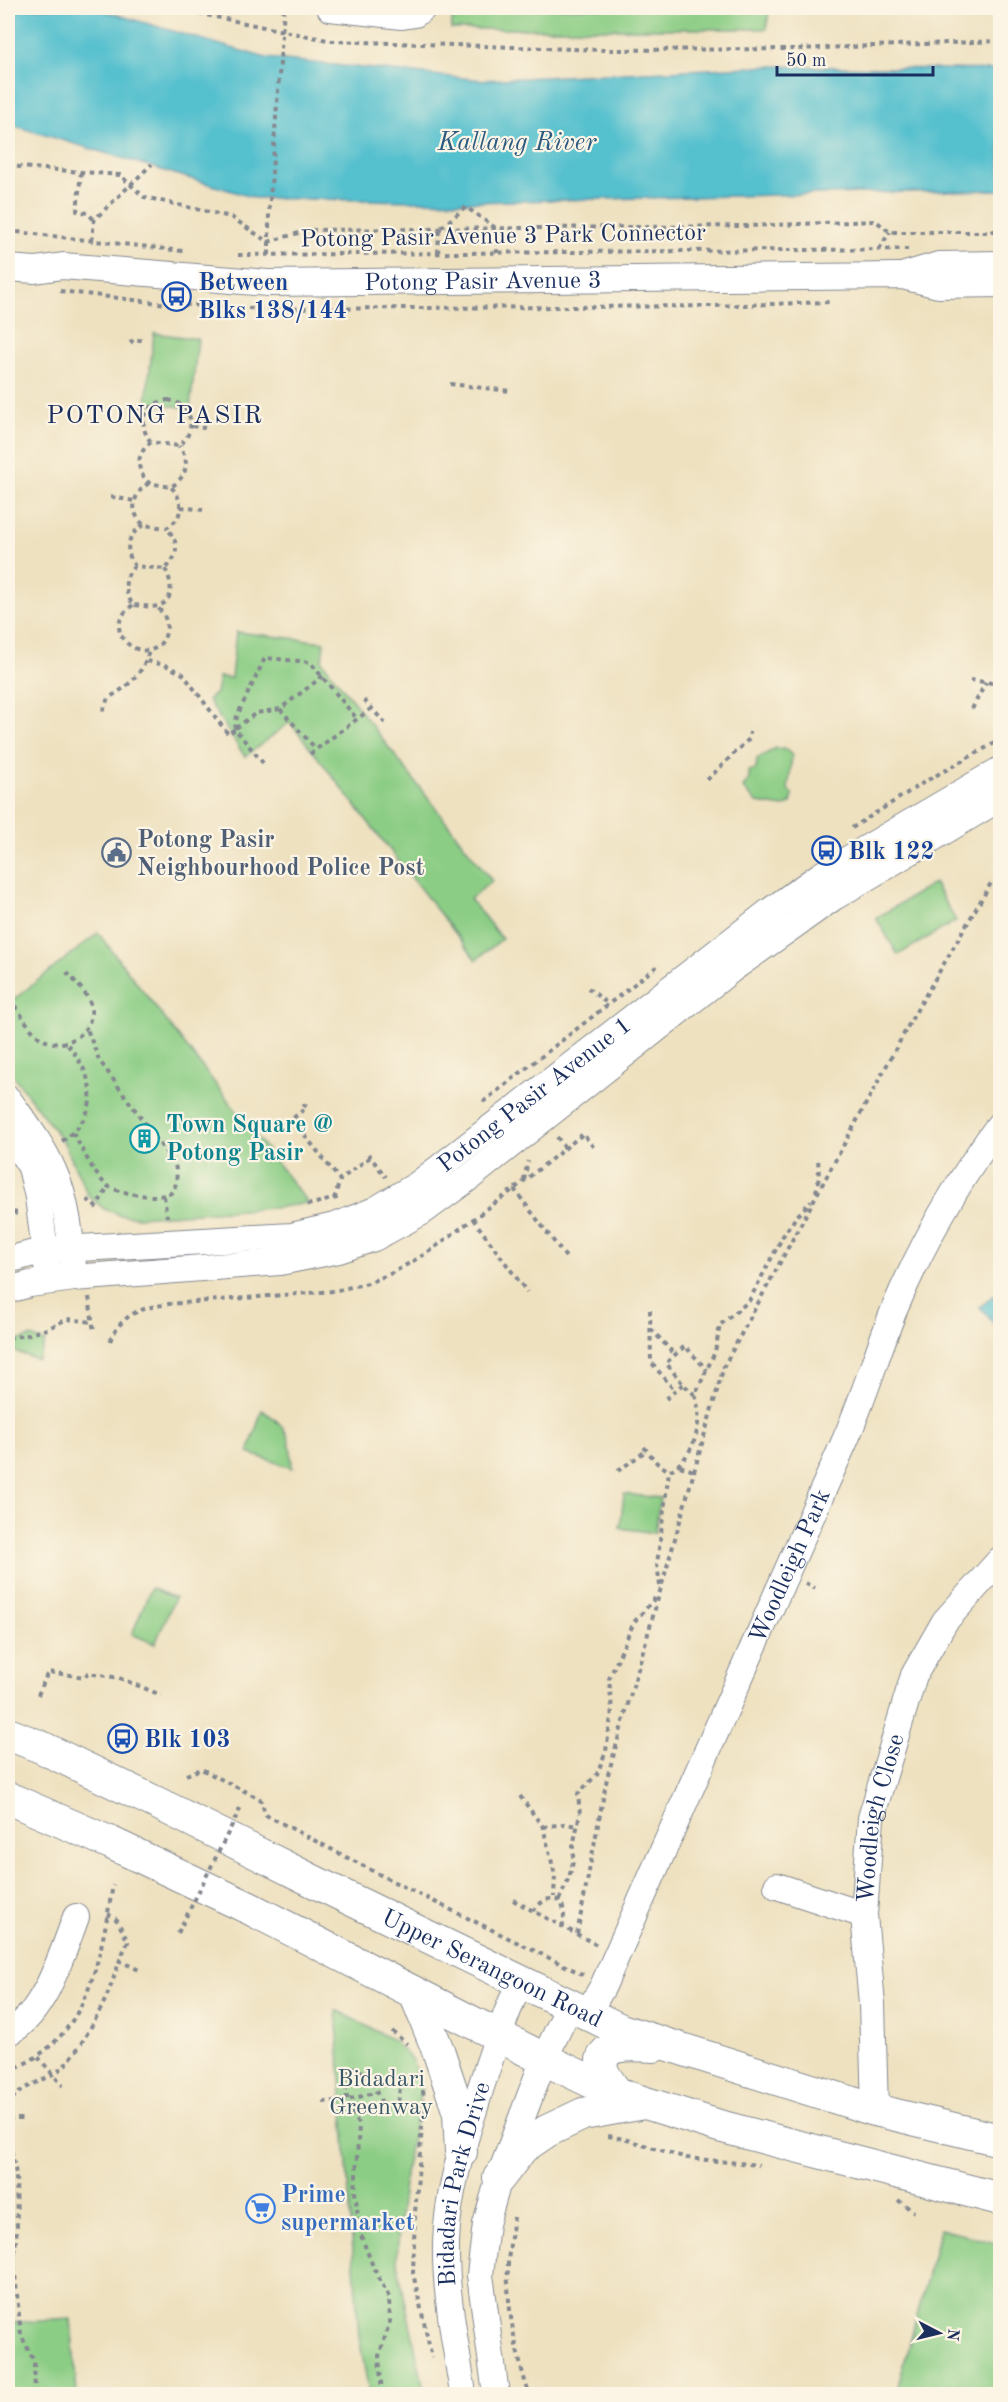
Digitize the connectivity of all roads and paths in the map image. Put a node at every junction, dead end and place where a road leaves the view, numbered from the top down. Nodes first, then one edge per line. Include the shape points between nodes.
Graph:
1 (172, 8) edge
2 (284, 8) edge
3 (330, 8) edge
4 (423, 8) edge
5 (283, 30) junction
6 (1000, 41) edge
7 (152, 164) dead end
8 (8, 166) edge
9 (81, 172) junction
10 (130, 185) junction
11 (94, 220) junction
12 (439, 229) junction
13 (497, 229) junction
14 (1000, 229) edge
15 (8, 231) edge
16 (890, 232) junction
17 (92, 241) junction
18 (268, 242) junction
19 (878, 249) junction
20 (912, 249) dead end
21 (8, 250) edge
22 (194, 252) dead end
23 (438, 253) junction
24 (497, 253) junction
25 (228, 255) dead end
26 (269, 255) junction
27 (1000, 264) edge
28 (63, 266) junction
29 (8, 268) edge
30 (902, 276) junction
31 (1000, 284) edge
32 (53, 290) dead end
33 (830, 302) dead end
34 (145, 341) dead end
35 (130, 343) dead end
36 (450, 384) dead end
37 (510, 391) dead end
38 (137, 410) dead end
39 (144, 417) junction
40 (205, 419) dead end
41 (192, 426) junction
42 (151, 442) junction
43 (179, 446) junction
44 (149, 483) junction
45 (171, 487) junction
46 (111, 497) dead end
47 (134, 501) junction
48 (181, 507) junction
49 (203, 510) dead end
50 (144, 525) junction
51 (166, 528) junction
52 (135, 566) junction
53 (165, 569) junction
54 (134, 605) junction
55 (157, 607) junction
56 (149, 650) junction
57 (147, 662) junction
58 (323, 676) junction
59 (970, 680) dead end
60 (986, 682) junction
61 (1000, 684) edge
62 (363, 700) dead end
63 (372, 708) junction
64 (280, 709) junction
65 (972, 709) dead end
66 (103, 711) dead end
67 (357, 719) junction
68 (385, 723) dead end
69 (234, 729) junction
70 (750, 732) dead end
71 (1000, 740) edge
72 (316, 749) junction
73 (310, 754) dead end
74 (263, 763) dead end
75 (1000, 770) edge
76 (706, 780) dead end
77 (926, 781) dead end
78 (1000, 798) edge
79 (991, 883) dead end
80 (64, 969) dead end
81 (588, 988) dead end
82 (608, 1004) dead end
83 (15, 1006) dead end
84 (87, 1029) junction
85 (66, 1043) junction
86 (8, 1099) edge
87 (303, 1104) dead end
88 (1000, 1124) edge
89 (8, 1131) edge
90 (553, 1132) dead end
91 (73, 1133) junction
92 (61, 1142) dead end
93 (566, 1148) dead end
94 (818, 1157) dead end
95 (528, 1160) dead end
96 (386, 1177) dead end
97 (340, 1180) junction
98 (524, 1181) dead end
99 (108, 1187) junction
100 (514, 1189) dead end
101 (164, 1196) junction
102 (815, 1198) junction
103 (334, 1199) dead end
104 (96, 1207) dead end
105 (15, 1214) dead end
106 (167, 1217) dead end
107 (473, 1218) dead end
108 (8, 1221) edge
109 (71, 1248) junction
110 (45, 1250) junction
111 (8, 1260) edge
112 (568, 1260) dead end
113 (71, 1284) junction
114 (8, 1290) edge
115 (527, 1292) dead end
116 (650, 1310) dead end
117 (93, 1322) junction
118 (650, 1328) junction
119 (94, 1332) dead end
120 (8, 1338) edge
121 (675, 1355) junction
122 (707, 1370) junction
123 (683, 1384) junction
124 (675, 1391) junction
125 (695, 1395) junction
126 (666, 1399) dead end
127 (680, 1466) junction
128 (618, 1471) dead end
129 (669, 1471) junction
130 (694, 1471) junction
131 (1000, 1560) edge
132 (660, 1592) junction
133 (38, 1695) dead end
134 (161, 1695) dead end
135 (8, 1734) edge
136 (186, 1775) dead end
137 (520, 1796) dead end
138 (8, 1798) edge
139 (242, 1805) dead end
140 (578, 1826) junction
141 (543, 1827) junction
142 (113, 1885) dead end
143 (777, 1886) dead end
144 (556, 1899) junction
145 (513, 1900) dead end
146 (533, 1911) junction
147 (108, 1914) junction
148 (864, 1915) junction
149 (75, 1917) dead end
150 (562, 1926) junction
151 (178, 1933) dead end
152 (577, 1934) junction
153 (603, 1948) dead end
154 (118, 1960) junction
155 (139, 1970) dead end
156 (589, 1977) dead end
157 (519, 1981) junction
158 (415, 1993) junction
159 (579, 2010) junction
160 (392, 2031) dead end
161 (8, 2033) edge
162 (497, 2036) junction
163 (668, 2046) junction
164 (414, 2051) dead end
165 (38, 2057) junction
166 (543, 2060) junction
167 (8, 2071) edge
168 (53, 2074) junction
169 (63, 2086) dead end
170 (374, 2093) junction
171 (617, 2094) junction
172 (347, 2100) junction
173 (323, 2102) dead end
174 (648, 2103) junction
175 (8, 2107) edge
176 (875, 2110) junction
177 (22, 2118) dead end
178 (8, 2119) edge
179 (8, 2133) edge
180 (601, 2136) dead end
181 (1000, 2140) edge
182 (460, 2152) junction
183 (766, 2165) dead end
184 (499, 2178) junction
185 (890, 2193) dead end
186 (1000, 2199) edge
187 (514, 2212) dead end
188 (914, 2212) dead end
189 (434, 2365) dead end
190 (35, 2394) edge
191 (382, 2394) edge
192 (463, 2394) edge
193 (496, 2394) edge
194 (530, 2394) edge

1 - 5 path
2 - 5 path
3 - 4 street via 402,16 416,14
5 - 6 path via 332,41 604,50 797,49
5 - 18 path
7 - 10 path
8 - 9 path
9 - 10 path via 120,175
9 - 11 path via 77,212 88,213
10 - 11 path
10 - 18 path via 144,197 231,217
11 - 17 path
12 - 13 path
12 - 13 path via 466,207
12 - 18 path via 309,230
12 - 23 path
13 - 16 path via 876,221
13 - 24 path
14 - 16 path
15 - 17 path
16 - 19 path
17 - 22 path
18 - 26 path
19 - 20 path, Potong Pasir Avenue 3 Park Connector
19 - 24 path, Potong Pasir Avenue 3 Park Connector
21 - 28 street, Potong Pasir Avenue 3 via 40,254
23 - 24 path, Potong Pasir Avenue 3 Park Connector
23 - 26 path, Potong Pasir Avenue 3 Park Connector
25 - 26 path, Potong Pasir Avenue 3 Park Connector
27 - 30 street, Potong Pasir Avenue 3 via 939,265
28 - 29 street, Potong Pasir Avenue 3
28 - 30 street, Potong Pasir Avenue 3 via 268,283
30 - 31 street, Potong Pasir Avenue 3 via 938,285
32 - 33 path via 167,304 269,309
34 - 35 path via 134,339
36 - 37 path
38 - 39 path
39 - 41 path via 153,404 176,401 188,411
39 - 42 path via 144,430
40 - 41 path via 203,428
41 - 43 path
42 - 43 path
42 - 44 path via 138,463
43 - 45 path via 186,468
44 - 45 path
44 - 47 path
45 - 48 path via 177,492
46 - 47 path
47 - 50 path via 136,516
48 - 49 path
48 - 51 path via 175,521
50 - 51 path
50 - 52 path via 131,535 128,543
51 - 53 path via 172,533 176,549
52 - 53 path
52 - 54 path via 125,584
53 - 55 path via 171,590
54 - 55 path
54 - 56 path via 122,615 122,638 133,649
55 - 56 path via 163,612 167,627 162,642
56 - 57 path
57 - 66 path via 124,690 108,698
57 - 69 path via 183,674 228,734
58 - 64 path
58 - 67 path
58 - 69 path via 310,662 266,658
59 - 60 path
60 - 61 path
60 - 65 path
62 - 63 path
63 - 67 path
63 - 68 path
64 - 69 path via 256,713
64 - 72 path
67 - 72 path
69 - 74 path
70 - 76 path via 749,739
71 - 77 path
72 - 73 path
75 - 109 street, Potong Pasir Avenue 1 via 821,875 417,1185 375,1210 335,1226 292,1236
78 - 113 street, Potong Pasir Avenue 1 via 834,897 732,969 470,1177 422,1212 374,1238 280,1262
79 - 102 path
80 - 84 path via 90,1004
81 - 82 path
83 - 85 path via 41,1039
84 - 85 path
84 - 101 path via 99,1060 176,1165 173,1191
85 - 91 path via 86,1071 92,1090 89,1108
86 - 109 street via 53,1169 66,1209
87 - 97 path via 307,1107 292,1119
88 - 159 street, Woodleigh Park via 940,1214 895,1308 849,1433 603,1986
89 - 110 street via 31,1167
90 - 93 path
91 - 92 path
91 - 99 path
94 - 102 path
95 - 98 path
96 - 97 path via 369,1156
97 - 103 path
99 - 101 path via 122,1193
99 - 104 path
100 - 112 path
101 - 106 path
102 - 122 path via 783,1236 749,1301 720,1325
102 - 130 path via 724,1366
105 - 108 path
107 - 115 path
109 - 110 street, Potong Pasir Avenue 1
109 - 113 street
110 - 111 street, Potong Pasir Avenue 1
110 - 113 street
113 - 114 street, Potong Pasir Avenue 1
113 - 117 path
116 - 118 path
117 - 119 path
117 - 120 path via 67,1319 46,1329
118 - 121 path
118 - 124 path via 651,1362
121 - 122 path via 685,1346
121 - 123 path via 666,1363
122 - 125 path
123 - 124 path
123 - 125 path
124 - 126 path
125 - 127 path via 700,1409 698,1431
127 - 129 path
127 - 130 path
128 - 129 path via 646,1448
129 - 132 path via 657,1564
130 - 132 path
131 - 148 street, Woodleigh Close via 945,1622 914,1675 871,1818
132 - 140 path via 634,1622 609,1679 611,1729 597,1774 578,1794
132 - 152 path via 607,1778
133 - 134 path via 48,1672 119,1678
135 - 157 main road, Upper Serangoon Road via 82,1766
136 - 156 path via 201,1768 260,1798 266,1815
137 - 141 path
138 - 158 main road via 249,1908
139 - 151 path, bridge
140 - 141 path
140 - 144 path via 569,1878
141 - 144 path via 555,1875
142 - 147 path
143 - 148 street
144 - 146 path via 544,1899
144 - 150 path via 564,1918
145 - 146 path
146 - 150 path
147 - 154 path via 117,1920 128,1942
147 - 165 path via 99,1960 85,2001 64,2034
148 - 176 street, Woodleigh Close
149 - 161 street via 61,1958 35,2009 20,2027
150 - 152 path
152 - 153 path
154 - 155 path
154 - 168 path via 108,1994 79,2046
157 - 159 main road, Upper Serangoon Road
157 - 162 street, Bidadari Park Drive
158 - 162 main road
158 - 182 main road via 459,2113
159 - 163 main road, Upper Serangoon Road
159 - 166 street, Bidadari Park Drive
160 - 164 path
162 - 166 main road
162 - 182 street, Bidadari Park Drive
163 - 171 main road via 623,2044 613,2049 604,2058 602,2070
163 - 176 main road, Upper Serangoon Road
165 - 167 path
165 - 168 path
166 - 171 main road
166 - 184 street, Bidadari Park Drive
168 - 169 path
168 - 175 path via 20,2091
170 - 172 path
170 - 172 path via 372,2079 349,2066 345,2078
170 - 189 path via 385,2108 392,2109 398,2103 400,2087 421,2073 424,2102 413,2273
171 - 174 main road
172 - 173 path
172 - 191 path via 359,2125 355,2192 360,2233 389,2297 390,2321 379,2356
174 - 184 main road via 583,2114 547,2131 522,2148
174 - 186 main road via 719,2126
176 - 181 main road, Upper Serangoon Road
177 - 178 path
179 - 190 path via 16,2174 14,2264 21,2336 34,2361
180 - 183 path via 687,2158
182 - 192 street, Bidadari Park Drive via 446,2245
184 - 193 street, Bidadari Park Drive via 486,2224 480,2275
185 - 188 path
187 - 194 path via 508,2263 510,2306 520,2366

